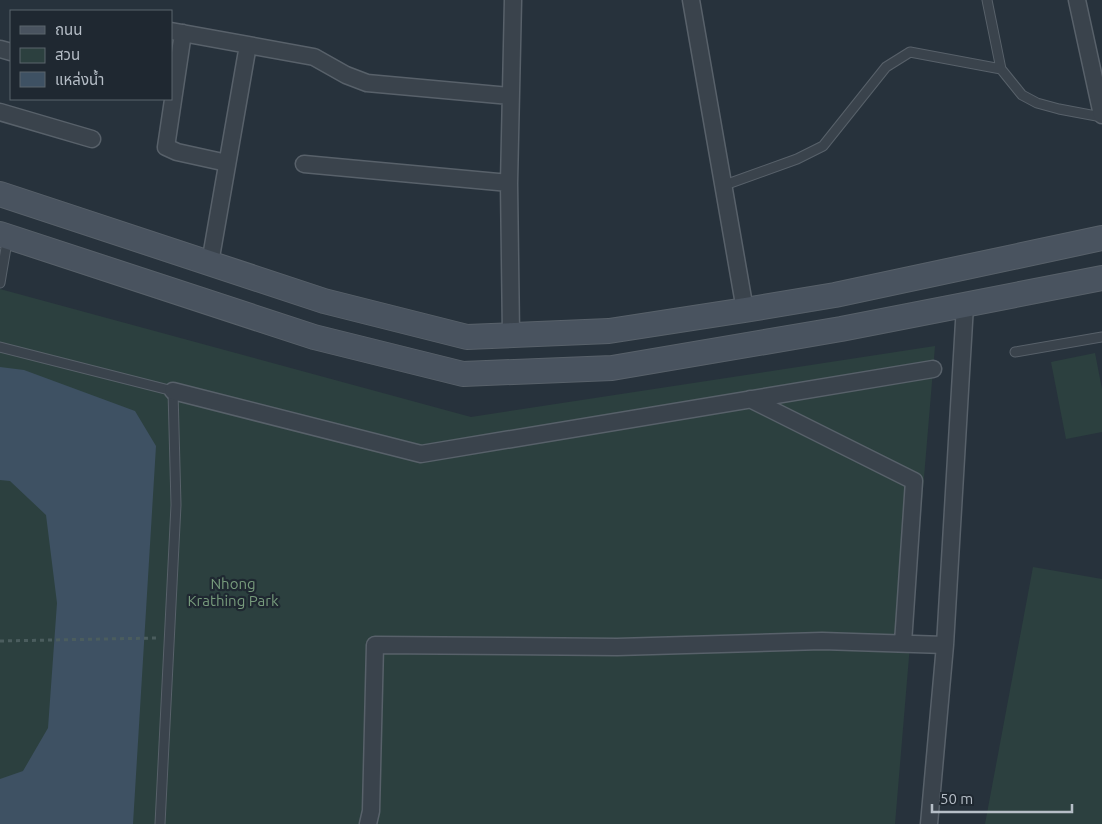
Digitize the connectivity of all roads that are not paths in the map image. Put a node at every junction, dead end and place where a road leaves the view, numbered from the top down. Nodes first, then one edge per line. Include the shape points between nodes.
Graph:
1 (513, 0) edge
2 (691, 0) edge
3 (987, 0) edge
4 (1077, 0) edge
5 (177, 32) edge
6 (248, 45) junction
7 (1001, 69) junction
8 (172, 84) edge
9 (510, 96) junction
10 (170, 100) edge
11 (0, 112) edge
12 (1102, 116) edge
13 (92, 139) dead end
14 (227, 163) junction
15 (304, 164) dead end
16 (509, 183) junction
17 (722, 186) junction
18 (0, 194) edge
19 (4, 235) edge
20 (1102, 238) edge
21 (210, 263) junction
22 (1102, 278) edge
23 (0, 283) edge
24 (965, 305) junction
25 (745, 310) junction
26 (511, 335) junction
27 (1102, 337) edge
28 (0, 346) edge
29 (1015, 352) dead end
30 (933, 369) dead end
31 (173, 391) junction
32 (750, 400) junction
33 (903, 643) junction
34 (945, 645) junction
35 (160, 824) edge
36 (368, 824) edge
37 (929, 824) edge

1 - 9 street
2 - 17 street
3 - 7 lane
4 - 12 street
5 - 6 street
5 - 8 street
6 - 9 street via 314,57 367,83
6 - 14 street
7 - 12 lane via 1022,94 1037,103
7 - 17 lane via 910,52 886,67 822,146
9 - 16 street
10 - 14 street via 166,147
11 - 13 street
14 - 21 street
15 - 16 street
16 - 26 street
17 - 25 street
18 - 21 main road
19 - 23 lane
19 - 24 main road via 314,337 463,374 612,368
20 - 25 main road via 835,295
21 - 26 main road via 324,301 467,337
22 - 24 main road
24 - 34 street
25 - 26 main road via 609,331
27 - 29 lane
28 - 31 lane
30 - 32 street
31 - 32 street via 421,454
31 - 35 lane via 176,505
32 - 33 street via 914,481
33 - 34 street
33 - 36 street via 822,641 617,647 375,645
34 - 37 street

